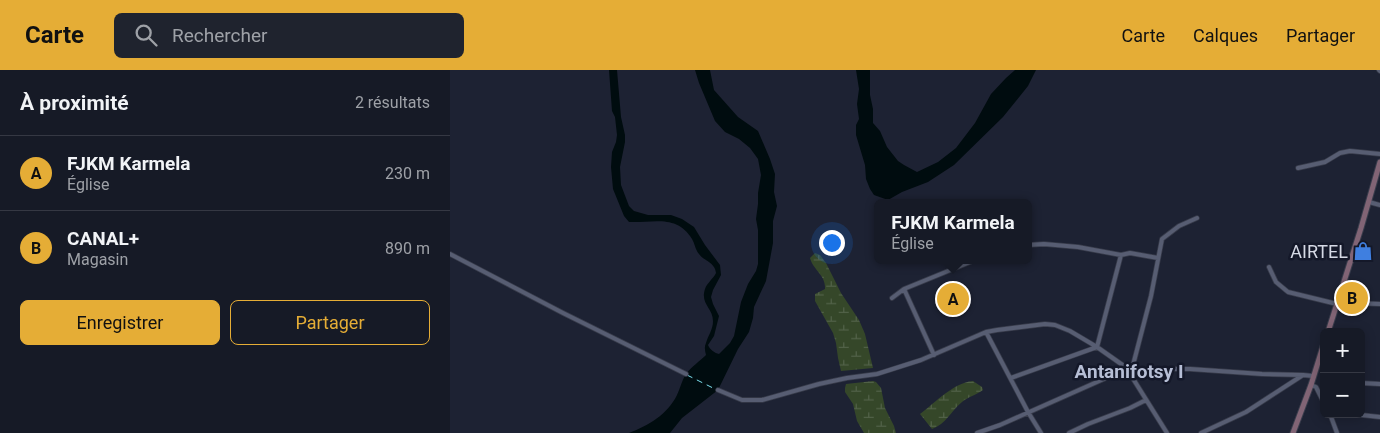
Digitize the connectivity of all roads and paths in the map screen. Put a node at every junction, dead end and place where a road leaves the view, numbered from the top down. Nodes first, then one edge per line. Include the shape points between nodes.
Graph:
1 (1380, 154) edge
2 (1380, 162) edge
3 (1298, 168) dead end
4 (1369, 202) junction
5 (1380, 205) edge
6 (1197, 218) dead end
7 (1032, 245) edge
8 (450, 254) edge
9 (1121, 255) junction
10 (1158, 258) junction
11 (965, 264) edge
12 (1268, 267) dead end
13 (904, 289) junction
14 (892, 298) dead end
15 (1338, 302) junction
16 (1380, 304) edge
17 (1329, 328) edge
18 (986, 332) junction
19 (1097, 347) junction
20 (934, 355) junction
21 (1320, 355) edge
22 (1124, 366) junction
23 (1132, 369) junction
24 (686, 374) dead end
25 (1303, 375) junction
26 (1313, 376) junction
27 (1011, 378) junction
28 (1365, 383) edge
29 (1380, 384) edge
30 (1314, 386) junction
31 (1320, 386) edge
32 (718, 390) dead end
33 (1320, 396) edge
34 (1146, 400) junction
35 (1028, 412) junction
36 (1365, 415) edge
37 (1380, 417) edge
38 (1331, 418) edge
39 (977, 433) edge
40 (1041, 433) edge
41 (1069, 433) edge
42 (1167, 433) edge
43 (1201, 433) edge
44 (1293, 433) edge
45 (1337, 433) edge

1 - 3 street via 1350,151 1325,162
2 - 4 main road
4 - 5 street
4 - 15 main road
6 - 10 street via 1162,239
7 - 9 street via 1078,247
8 - 24 street
9 - 10 street via 1130,252
9 - 19 street
10 - 23 street
11 - 13 street
12 - 15 street via 1276,282 1288,292
13 - 14 street
13 - 20 street
15 - 16 street
15 - 17 main road
18 - 19 street via 1055,325
18 - 20 street
18 - 27 street
19 - 22 street
19 - 27 street
20 - 32 street via 877,374 819,384 762,400 742,400
21 - 26 main road
22 - 23 street
22 - 35 street via 1106,378
23 - 25 street
23 - 34 street via 1132,377
25 - 26 street
25 - 43 street via 1246,412
26 - 30 main road
27 - 35 street
28 - 29 street
30 - 31 street
30 - 33 street
30 - 44 main road
34 - 41 street
34 - 42 street
35 - 39 street
35 - 40 street
36 - 37 street
38 - 45 street

